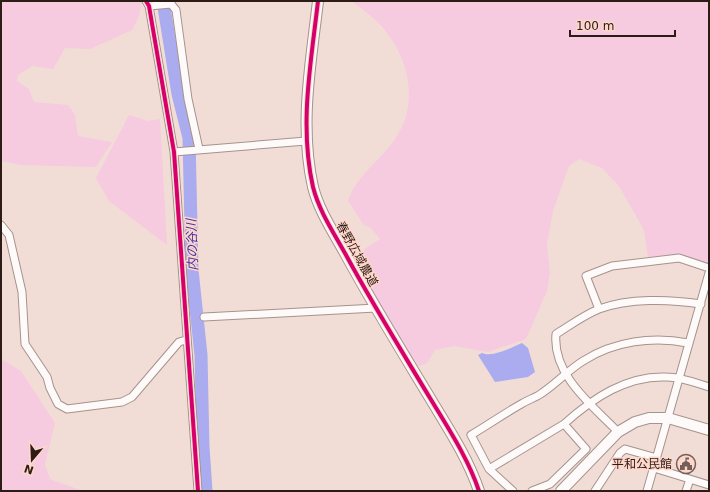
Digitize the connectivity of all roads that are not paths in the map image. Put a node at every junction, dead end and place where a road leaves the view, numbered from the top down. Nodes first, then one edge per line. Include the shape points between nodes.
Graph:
1 (318, 1) edge
2 (170, 3) edge
3 (150, 5) edge
4 (306, 141) junction
5 (197, 149) junction
6 (176, 152) junction
7 (1, 225) edge
8 (709, 268) edge
9 (709, 273) edge
10 (701, 304) junction
11 (376, 308) junction
12 (599, 309) junction
13 (204, 317) dead end
14 (186, 340) junction
15 (688, 343) junction
16 (565, 375) junction
17 (679, 378) junction
18 (709, 387) edge
19 (590, 403) junction
20 (668, 418) junction
21 (564, 424) junction
22 (709, 430) edge
23 (618, 432) junction
24 (657, 458) junction
25 (654, 468) junction
26 (489, 469) junction
27 (690, 479) junction
28 (709, 484) edge
29 (198, 491) edge
30 (479, 491) edge
31 (513, 491) edge
32 (532, 491) edge
33 (561, 491) edge
34 (595, 491) edge
35 (647, 491) edge
36 (686, 491) edge

1 - 4 street, 春野広域農道 via 307,94
2 - 3 street
2 - 5 street via 176,10
3 - 6 street
4 - 5 street
4 - 11 street, 春野広域農道 via 314,189 323,212
5 - 6 street
6 - 14 street
7 - 14 street via 9,235 22,292 25,344 47,377 58,404 67,408 122,402 132,397 179,342
8 - 12 street via 679,258 612,266 586,276
9 - 10 street
10 - 12 street via 656,300
10 - 15 street
11 - 13 street
11 - 30 street, 春野広域農道 via 454,438
12 - 16 street via 556,334 555,343
14 - 29 street
15 - 16 street via 646,340 621,344 583,361
15 - 17 street
16 - 19 street
16 - 26 street via 539,395 471,435
17 - 18 street
17 - 19 street via 647,378 624,383
17 - 20 street
19 - 21 street
19 - 23 street
20 - 22 street
20 - 23 street via 649,418 635,422
20 - 24 street
21 - 26 street
21 - 32 street via 586,449 550,484
23 - 33 street
24 - 25 street
24 - 34 street via 625,449
25 - 27 street
25 - 35 street
26 - 31 street
27 - 28 street
27 - 36 street

